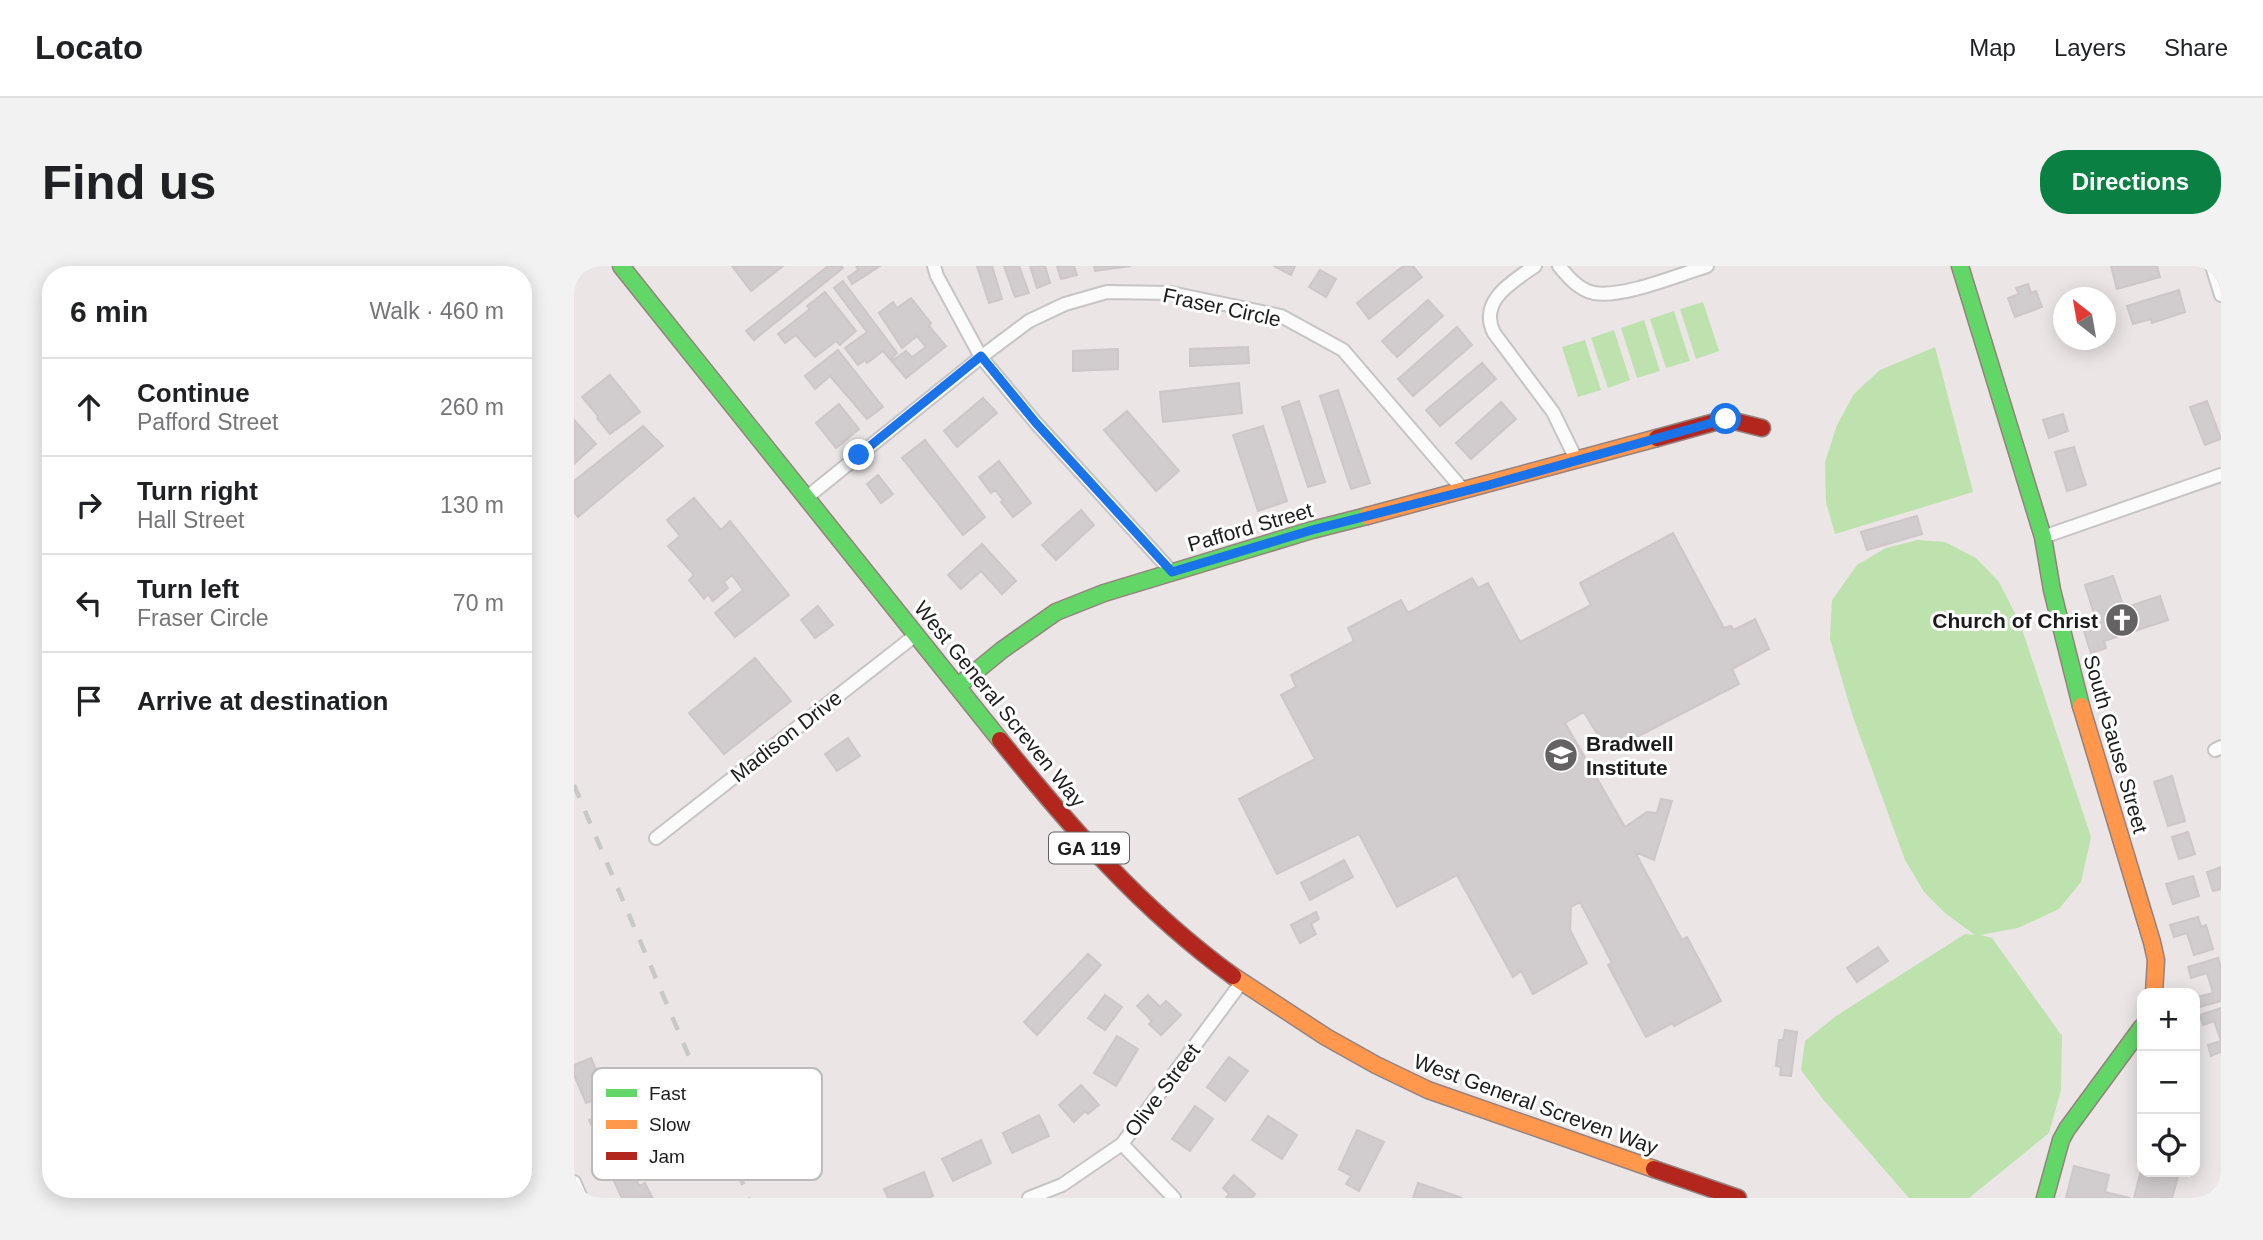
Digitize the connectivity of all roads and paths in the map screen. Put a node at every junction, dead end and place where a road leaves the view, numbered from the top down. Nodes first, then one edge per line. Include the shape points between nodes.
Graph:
1 (621, 266) edge
2 (934, 266) edge
3 (1535, 266) edge
4 (1559, 266) edge
5 (1707, 266) edge
6 (1960, 266) edge
7 (2211, 266) edge
8 (2221, 295) edge
9 (981, 356) junction
10 (1762, 428) dead end
11 (1577, 461) junction
12 (2221, 475) edge
13 (1464, 491) junction
14 (806, 498) junction
15 (2043, 537) junction
16 (1172, 572) junction
17 (917, 634) junction
18 (958, 686) junction
19 (656, 838) dead end
20 (1241, 983) junction
21 (2154, 988) edge
22 (2137, 1037) edge
23 (1122, 1143) junction
24 (574, 1182) edge
25 (581, 1198) edge
26 (1029, 1198) edge
27 (1174, 1198) edge
28 (1738, 1198) edge
29 (2045, 1198) edge

1 - 14 street, West General Screven Way / GA 119
2 - 9 street
3 - 11 street via 1495,298 1489,324 1553,412
4 - 5 street via 1583,288 1608,293
6 - 15 street, South Gause Street
7 - 8 street
9 - 13 street, Fraser Circle via 1029,321 1107,292 1171,293 1281,316 1343,350
9 - 14 street, Fraser Circle
9 - 16 street
10 - 11 street, Pafford Street via 1726,419
11 - 13 street, Pafford Street
12 - 15 street
13 - 16 street, Pafford Street
14 - 17 street, West General Screven Way / GA 119
15 - 21 street, South Gause Street via 2082,711 2152,942
16 - 18 street, Pafford Street via 1056,612
17 - 18 street, West General Screven Way / GA 119
17 - 19 street, Madison Drive
18 - 20 street, West General Screven Way / GA 119 via 1087,846 1169,926
20 - 23 street, Olive Street
20 - 28 street, West General Screven Way / GA 119 via 1323,1036 1430,1091
22 - 29 street via 2067,1129
23 - 26 street, Olive Street via 1062,1185
23 - 27 street
24 - 25 street

